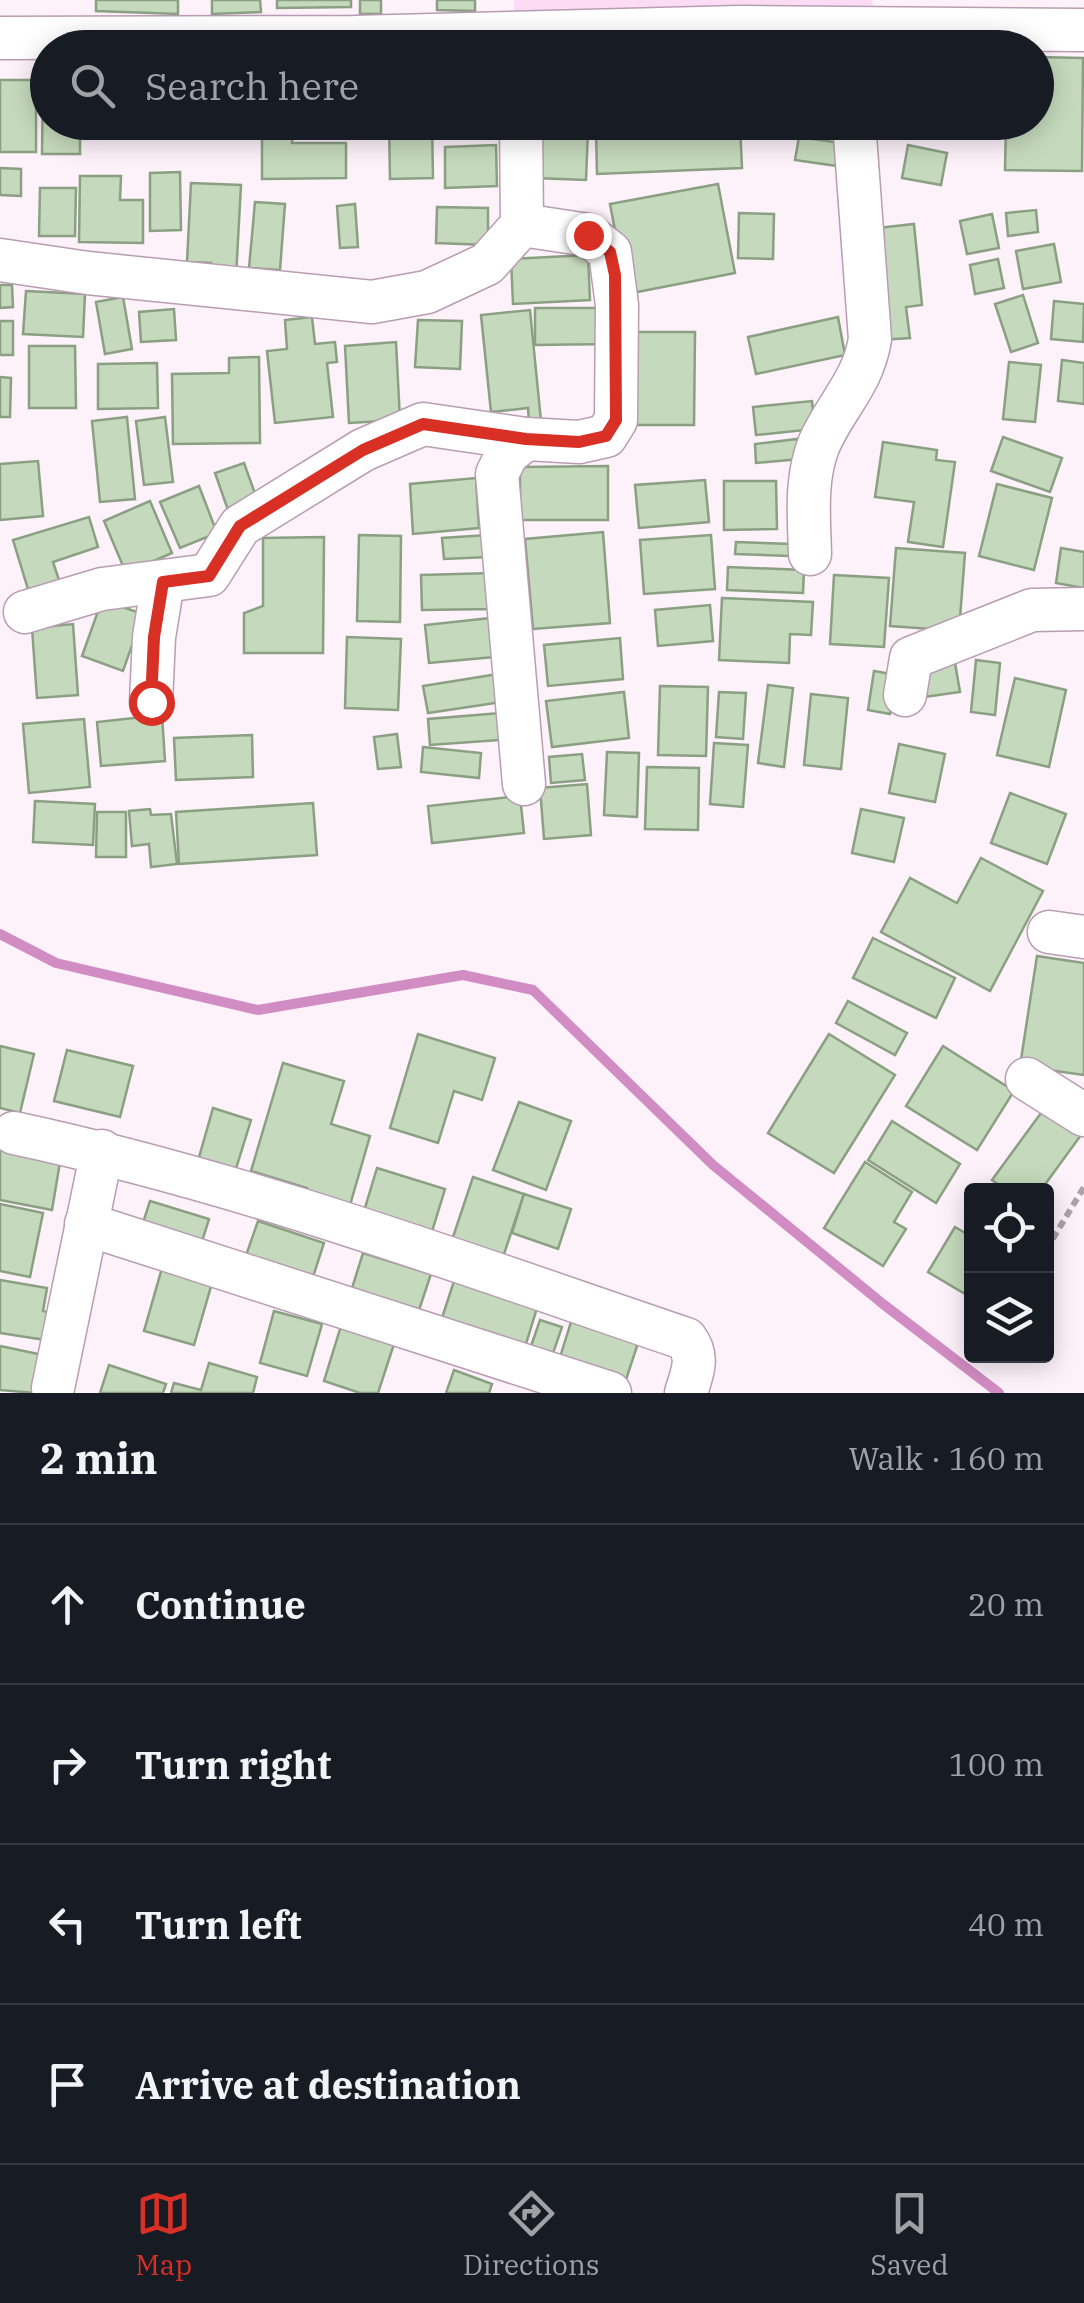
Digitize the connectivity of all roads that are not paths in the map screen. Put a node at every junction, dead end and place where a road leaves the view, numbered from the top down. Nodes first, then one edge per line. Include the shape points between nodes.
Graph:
1 (896, 14) edge
2 (509, 28) edge
3 (407, 30) edge
4 (769, 30) edge
5 (864, 30) edge
6 (1084, 30) edge
7 (30, 37) edge
8 (0, 38) edge
9 (521, 140) edge
10 (855, 140) edge
11 (522, 225) junction
12 (0, 260) edge
13 (526, 439) junction
14 (810, 554) dead end
15 (163, 582) junction
16 (1084, 610) edge
17 (25, 612) dead end
18 (905, 695) dead end
19 (151, 702) dead end
20 (524, 784) dead end
21 (1027, 1079) dead end
22 (1084, 1115) edge
23 (14, 1132) dead end
24 (102, 1151) junction
25 (86, 1224) junction
26 (53, 1388) dead end
27 (610, 1393) edge
28 (686, 1393) edge

1 - 5 street
1 - 6 street
2 - 3 street
2 - 4 street
7 - 8 street
9 - 11 street
10 - 14 street via 870,338 866,366 810,474
11 - 12 street via 487,264 428,292 372,302
11 - 13 street via 588,235 610,252 617,305 616,420 606,436
13 - 15 street via 423,424 363,450 240,526 209,576
13 - 20 street via 507,454 497,474
15 - 17 street via 102,589
15 - 19 street
16 - 18 street via 1032,610 911,658
21 - 22 street
23 - 24 street
24 - 25 street
24 - 28 street via 686,1340 695,1365
25 - 26 street
25 - 27 street

